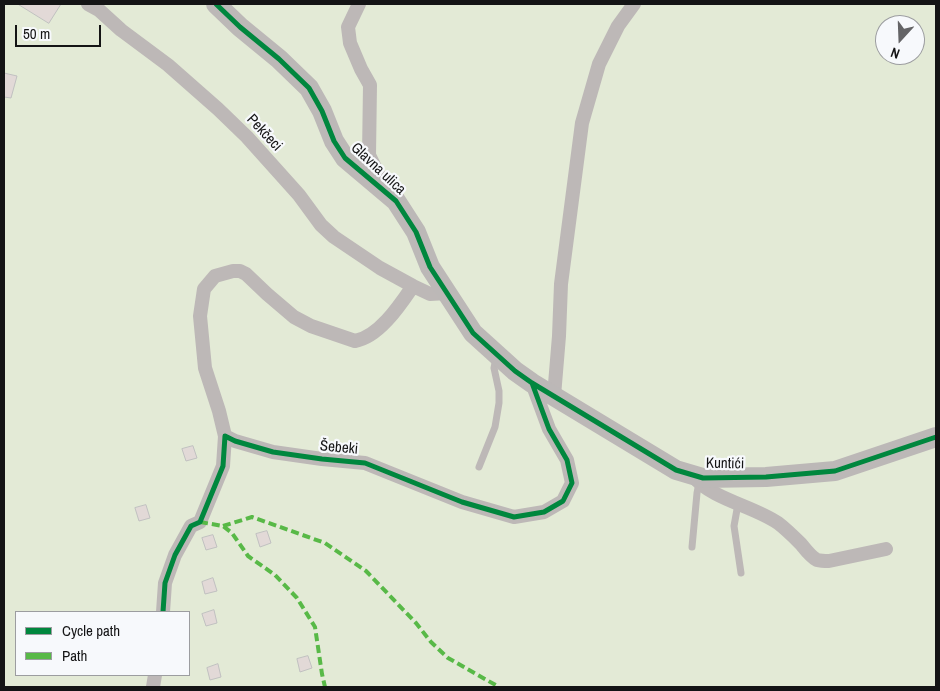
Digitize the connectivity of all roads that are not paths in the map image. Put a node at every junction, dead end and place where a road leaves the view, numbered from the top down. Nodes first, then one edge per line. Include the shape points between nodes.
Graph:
1 (88, 4) edge
2 (216, 4) edge
3 (359, 4) edge
4 (634, 4) edge
5 (380, 187) junction
6 (413, 286) junction
7 (447, 293) junction
8 (497, 355) junction
9 (532, 383) junction
10 (554, 396) junction
11 (225, 436) junction
12 (936, 437) edge
13 (479, 467) dead end
14 (695, 479) junction
15 (738, 503) junction
16 (692, 547) dead end
17 (886, 549) dead end
18 (741, 573) dead end
19 (163, 611) edge

1 - 6 street, Pekčeci via 168,65 218,109 247,137 334,237
2 - 5 street, Glavna ulica via 310,88 345,158
3 - 5 street, Glavna ulica via 348,27 350,43 370,85 370,155 382,182
4 - 10 street via 618,26 599,64 582,123 561,284
5 - 7 street, Glavna ulica via 396,201 416,232 430,267
6 - 7 street, Pekčeci via 430,294
6 - 11 street via 391,316 370,335 355,341 294,317 240,271 215,276 204,289 200,316 205,368
7 - 8 street, Glavna ulica via 473,333
8 - 9 street, Glavna ulica
8 - 13 lane via 494,368 499,404 495,427
9 - 10 street, Kuntići
9 - 11 street, Šebeki via 549,429 567,460 572,483 563,501 544,512 514,517 462,502 365,463 273,452
10 - 14 street, Kuntići
11 - 19 street via 223,466 200,522 191,526 175,555 165,584
12 - 14 street, Kuntići via 835,470 766,477
14 - 15 street, Kuntići
14 - 16 lane via 697,493
15 - 17 street, Kuntići via 778,524 815,559 829,561
15 - 18 lane via 734,526

